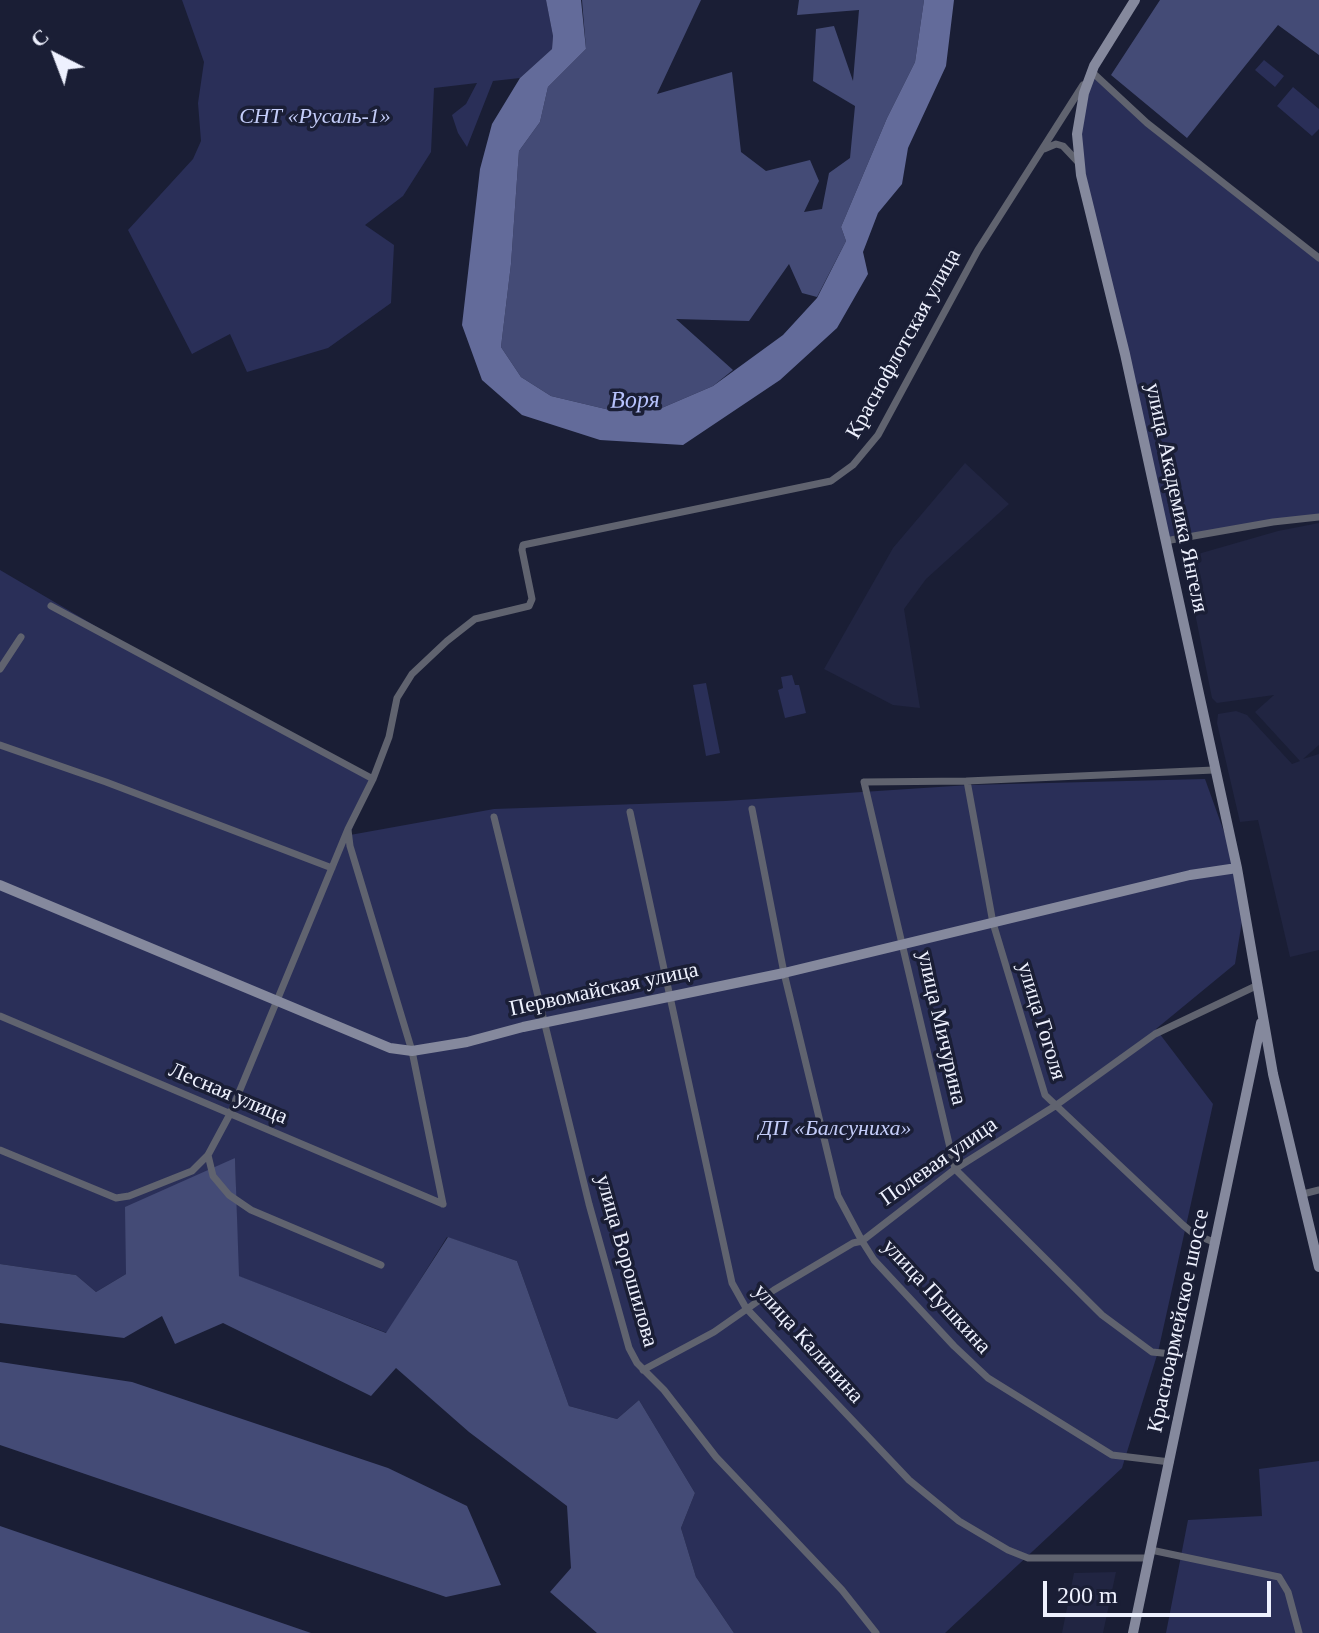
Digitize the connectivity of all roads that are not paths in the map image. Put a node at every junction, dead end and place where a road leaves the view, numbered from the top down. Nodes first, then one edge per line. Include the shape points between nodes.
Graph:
1 (1135, 0) edge
2 (1091, 71) junction
3 (1042, 150) junction
4 (1080, 164) junction
5 (1319, 258) edge
6 (1319, 517) edge
7 (1165, 541) junction
8 (51, 606) dead end
9 (21, 637) dead end
10 (0, 669) edge
11 (0, 745) edge
12 (1214, 770) junction
13 (373, 779) junction
14 (967, 781) junction
15 (752, 809) dead end
16 (630, 812) dead end
17 (494, 817) dead end
18 (348, 829) junction
19 (332, 868) junction
20 (1237, 868) junction
21 (0, 885) edge
22 (993, 923) junction
23 (903, 944) junction
24 (784, 973) junction
25 (1258, 985) junction
26 (670, 995) junction
27 (279, 1000) junction
28 (0, 1016) edge
29 (1262, 1017) junction
30 (546, 1022) junction
31 (412, 1051) junction
32 (1273, 1074) junction
33 (1249, 1077) junction
34 (1055, 1106) junction
35 (230, 1114) junction
36 (0, 1150) edge
37 (208, 1155) junction
38 (955, 1169) junction
39 (1319, 1190) edge
40 (1303, 1194) junction
41 (862, 1241) junction
42 (1216, 1243) junction
43 (381, 1265) dead end
44 (1319, 1267) edge
45 (746, 1308) junction
46 (1192, 1356) junction
47 (643, 1370) junction
48 (1170, 1462) junction
49 (1150, 1554) junction
50 (876, 1633) edge
51 (1133, 1633) edge
52 (1299, 1633) edge

1 - 2 main road, улица Академика Янгеля
2 - 3 street, Краснофлотская улица
2 - 4 main road, улица Академика Янгеля via 1077,134
2 - 5 street via 1147,123
3 - 4 street via 1063,146
3 - 13 street, Краснофлотская улица via 978,250 878,435 853,465 831,481 523,545 531,603 475,619 412,674 397,698
4 - 7 main road, улица Академика Янгеля
6 - 7 street
7 - 12 main road, улица Академика Янгеля
8 - 13 street
9 - 10 street
11 - 19 street
12 - 14 street
12 - 20 main road, улица Академика Янгеля
13 - 18 street
14 - 22 street, улица Гоголя
14 - 23 street, улица Мичурина via 864,782
15 - 24 street, улица Пушкина
16 - 26 street, улица Калинина
17 - 30 street, улица Ворошилова
18 - 19 street
18 - 31 street
19 - 27 street
20 - 22 main road, Первомайская улица
20 - 25 main road, улица Академика Янгеля
21 - 27 main road, Первомайская улица
22 - 23 main road, Первомайская улица
22 - 34 street, улица Гоголя via 1042,1090
23 - 24 main road, Первомайская улица
23 - 38 street, улица Мичурина
24 - 26 main road, Первомайская улица
24 - 41 street, улица Пушкина via 838,1196
25 - 29 main road, улица Академика Янгеля
25 - 34 street, Полевая улица via 1155,1034
26 - 30 main road, Первомайская улица
26 - 45 street, улица Калинина via 732,1283
27 - 31 main road, Первомайская улица via 390,1048
27 - 35 street
28 - 35 street, Лесная улица
29 - 32 main road, улица Академика Янгеля
29 - 33 main road, Красноармейское шоссе
30 - 31 main road, Первомайская улица
30 - 47 street, улица Ворошилова via 629,1348
31 - 35 street, Лесная улица via 443,1204
32 - 33 main road via 1265,1068
32 - 40 main road, улица Академика Янгеля
33 - 42 main road, Красноармейское шоссе
34 - 38 street, Полевая улица
34 - 42 street, улица Гоголя via 1183,1225
35 - 37 street
36 - 37 street via 116,1198 192,1171
37 - 43 street via 213,1176 251,1210
38 - 41 street, Полевая улица
38 - 46 street via 1102,1315 1152,1352
39 - 40 street
40 - 44 main road, улица Академика Янгеля
41 - 45 street, Полевая улица
41 - 48 street, улица Пушкина via 874,1260 988,1378 1112,1455
42 - 46 main road, Красноармейское шоссе
45 - 47 street, Полевая улица via 714,1332
45 - 49 street, улица Калинина via 909,1480 959,1521 1028,1558
46 - 48 main road, Красноармейское шоссе
47 - 50 street, улица Ворошилова
48 - 49 main road, Красноармейское шоссе
49 - 51 main road, Красноармейское шоссе
49 - 52 street, улица Калинина via 1279,1577

